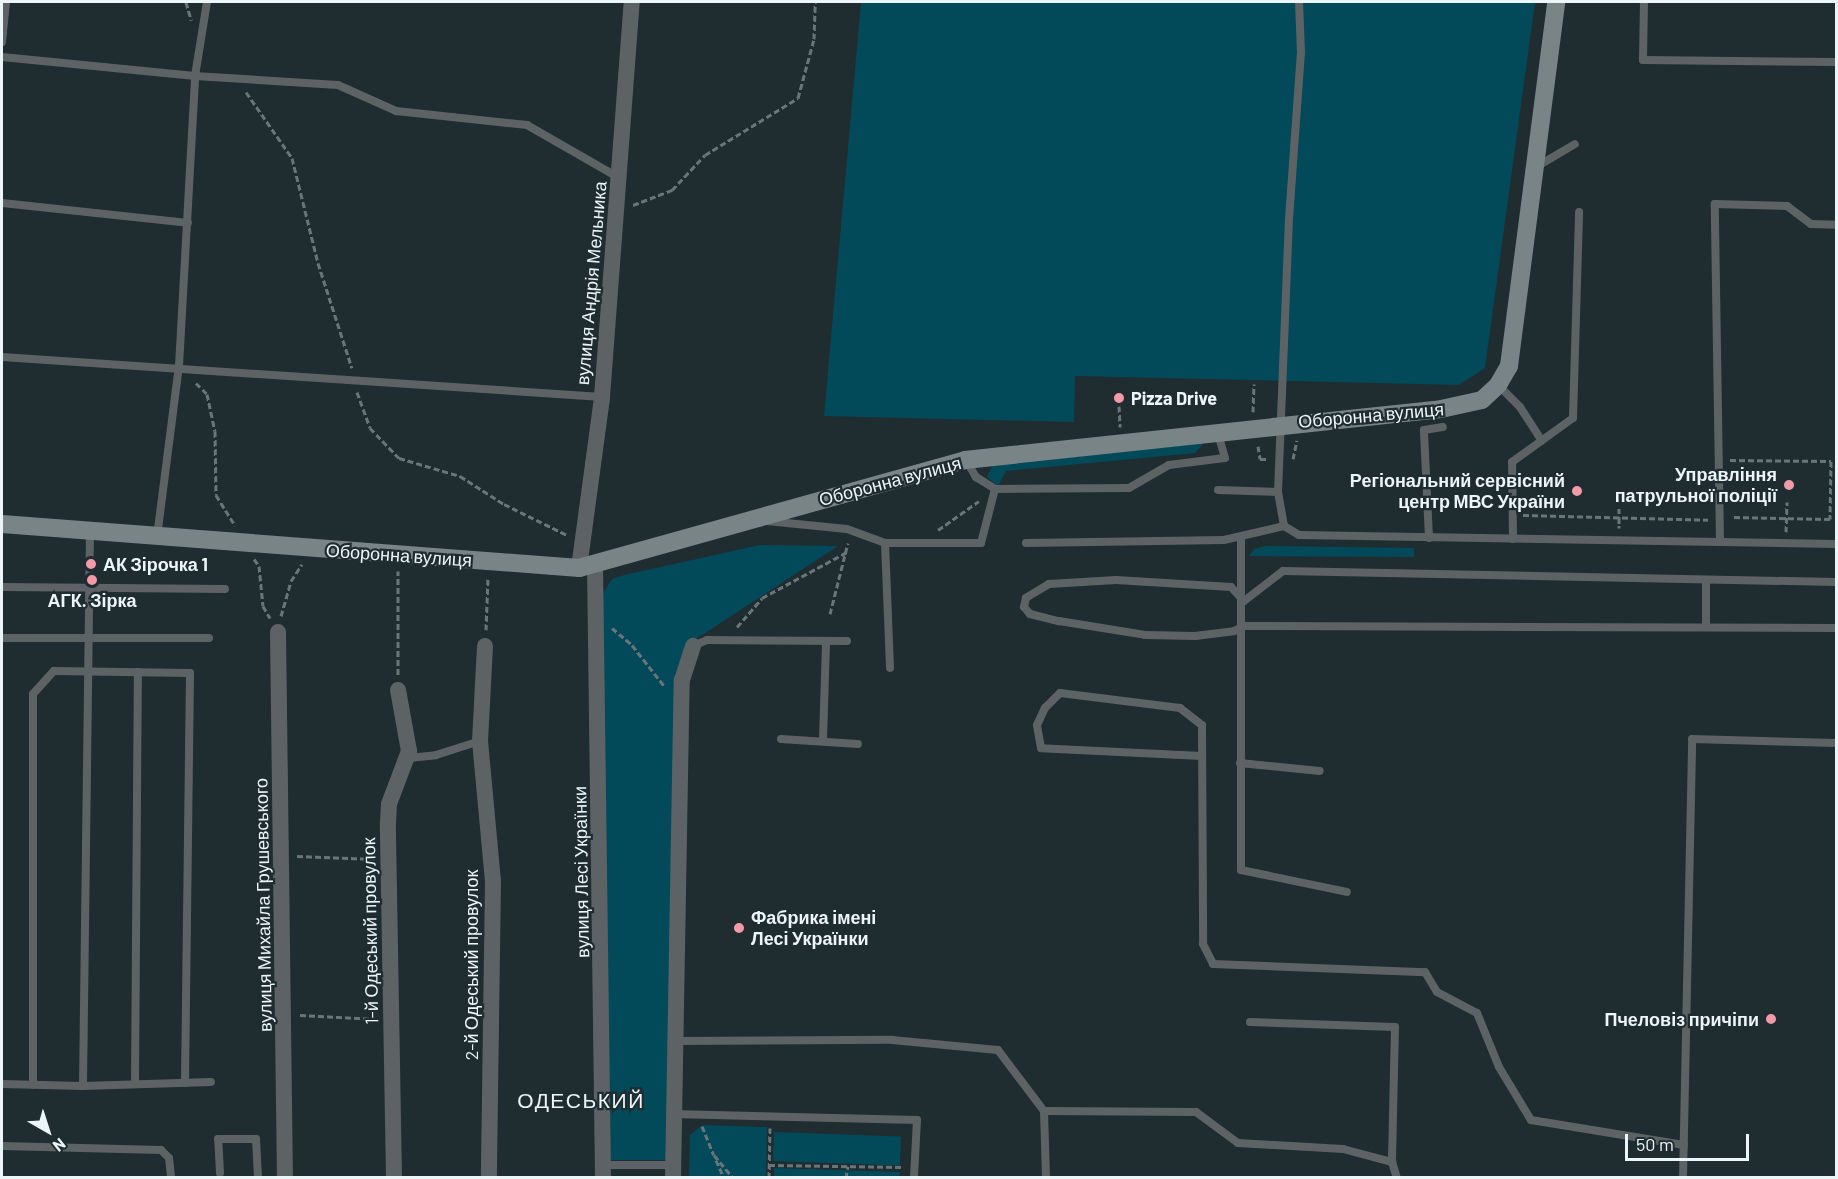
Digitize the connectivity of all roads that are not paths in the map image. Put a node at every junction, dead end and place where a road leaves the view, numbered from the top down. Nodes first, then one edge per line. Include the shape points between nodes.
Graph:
1 (6, 2) edge
2 (207, 2) edge
3 (632, 2) edge
4 (1299, 2) edge
5 (1556, 2) edge
6 (1644, 2) edge
7 (2, 42) edge
8 (2, 57) edge
9 (1836, 62) edge
10 (195, 76) junction
11 (1575, 144) dead end
12 (1536, 167) junction
13 (620, 178) junction
14 (2, 203) edge
15 (1579, 212) dead end
16 (188, 223) junction
17 (1836, 225) edge
18 (2, 357) edge
19 (179, 366) junction
20 (1498, 385) junction
21 (602, 397) junction
22 (1283, 424) junction
23 (1443, 427) dead end
24 (1217, 433) junction
25 (1542, 441) junction
26 (965, 460) junction
27 (995, 489) junction
28 (1218, 490) dead end
29 (1278, 492) junction
30 (755, 520) junction
31 (2, 524) edge
32 (1284, 526) junction
33 (90, 531) junction
34 (158, 537) junction
35 (1241, 538) junction
36 (1430, 538) junction
37 (1513, 539) junction
38 (1720, 541) junction
39 (885, 543) junction
40 (1026, 543) dead end
41 (1836, 544) edge
42 (587, 567) junction
43 (1706, 581) junction
44 (1836, 582) edge
45 (2, 587) edge
46 (91, 588) junction
47 (225, 589) dead end
48 (1244, 601) junction
49 (1706, 625) junction
50 (1244, 626) junction
51 (1836, 628) edge
52 (278, 633) road end
53 (90, 637) junction
54 (2, 638) edge
55 (209, 638) dead end
56 (826, 640) junction
57 (847, 641) dead end
58 (485, 646) road end
59 (693, 646) joint
60 (890, 668) dead end
61 (90, 672) junction
62 (138, 672) junction
63 (398, 690) road end
64 (781, 739) dead end
65 (823, 739) junction
66 (480, 741) junction
67 (1836, 743) edge
68 (858, 744) dead end
69 (1202, 756) junction
70 (409, 758) junction
71 (1240, 763) junction
72 (1320, 771) dead end
73 (1347, 891) dead end
74 (1250, 1022) dead end
75 (673, 1041) junction
76 (211, 1082) dead end
77 (185, 1083) junction
78 (2, 1084) edge
79 (135, 1084) junction
80 (33, 1085) junction
81 (83, 1086) junction
82 (1044, 1111) junction
83 (672, 1114) junction
84 (1684, 1145) junction
85 (2, 1146) edge
86 (1392, 1162) junction
87 (603, 1171) edge
88 (673, 1171) edge
89 (220, 1173) dead end
90 (171, 1178) edge
91 (258, 1178) edge
92 (285, 1178) edge
93 (394, 1178) edge
94 (489, 1178) edge
95 (914, 1178) edge
96 (1046, 1178) edge
97 (1397, 1178) edge
98 (1683, 1178) edge

1 - 7 lane
2 - 10 lane
3 - 13 street, вулиця Андрія Мельника
4 - 22 lane via 1301,53 1288,231
5 - 12 street, Оборонна вулиця
6 - 9 lane via 1643,60
8 - 10 lane
10 - 13 lane via 338,85 396,111 527,124
10 - 16 lane
11 - 12 lane
12 - 20 street, Оборонна вулиця via 1509,366
13 - 21 street, вулиця Андрія Мельника
14 - 16 lane
15 - 25 lane via 1573,418
16 - 19 lane
17 - 38 lane via 1810,224 1787,206 1715,204
18 - 19 lane
19 - 21 lane
19 - 34 lane
20 - 22 street, Оборонна вулиця via 1482,400 1461,406
20 - 25 lane via 1520,407
21 - 42 street, вулиця Андрія Мельника via 582,542
22 - 24 street, Оборонна вулиця
22 - 29 lane
23 - 36 lane via 1424,430
24 - 26 street, Оборонна вулиця
24 - 27 lane via 1225,458 1169,465 1129,488
25 - 37 lane via 1512,462
26 - 27 lane via 976,477
26 - 30 street, Оборонна вулиця
27 - 39 lane via 981,543
28 - 29 lane
29 - 32 lane
30 - 39 lane via 847,529
30 - 42 street, Оборонна вулиця
31 - 33 street, Оборонна вулиця
32 - 35 lane
32 - 36 lane via 1299,535
33 - 34 street, Оборонна вулиця
33 - 46 lane
34 - 42 street, Оборонна вулиця via 249,549
35 - 40 lane
35 - 48 lane
36 - 37 lane
37 - 38 lane
38 - 41 lane
39 - 60 lane
42 - 87 street, вулиця Лесі Українки via 598,616
43 - 44 lane
43 - 48 lane via 1283,571
43 - 49 lane
45 - 46 lane
46 - 47 lane
46 - 53 lane
48 - 50 lane
48 - 50 lane via 1231,587 1116,580 1049,584 1026,598 1024,607 1030,614 1059,621 1145,635 1195,636
49 - 50 lane
49 - 51 lane
50 - 71 lane
52 - 92 street, вулиця Михайла Грушевського via 279,855 286,1015
53 - 54 lane
53 - 55 lane
53 - 61 lane
56 - 57 lane
56 - 59 lane via 726,640
56 - 65 lane
58 - 66 street, 2-й Одеський провулок
59 - 75 street via 682,680
61 - 62 lane
61 - 80 lane via 54,671 33,694
61 - 81 lane
62 - 77 lane via 190,674
62 - 79 lane
63 - 70 street
64 - 65 lane
65 - 68 lane
66 - 70 lane via 436,755
66 - 94 street, 2-й Одеський провулок via 493,881
67 - 84 lane via 1692,739
69 - 69 lane via 1202,725 1180,708 1060,693 1045,708 1037,725 1041,748
69 - 84 lane via 1203,944 1213,964 1425,972 1437,992 1477,1013 1499,1067 1531,1120
70 - 93 street, 1-й Одеський провулок via 389,804
71 - 72 lane
71 - 73 lane via 1241,870
74 - 86 lane via 1395,1027
75 - 82 lane via 892,1041 999,1050
75 - 83 street
76 - 77 lane
77 - 79 lane
78 - 80 lane
79 - 81 lane
80 - 81 lane
82 - 86 lane via 1196,1113 1238,1143 1343,1149
82 - 96 lane
83 - 88 street
83 - 95 lane via 917,1120
84 - 98 lane
85 - 90 lane via 161,1150 169,1158
86 - 97 lane
87 - 88 lane
89 - 91 lane via 218,1138 256,1139

